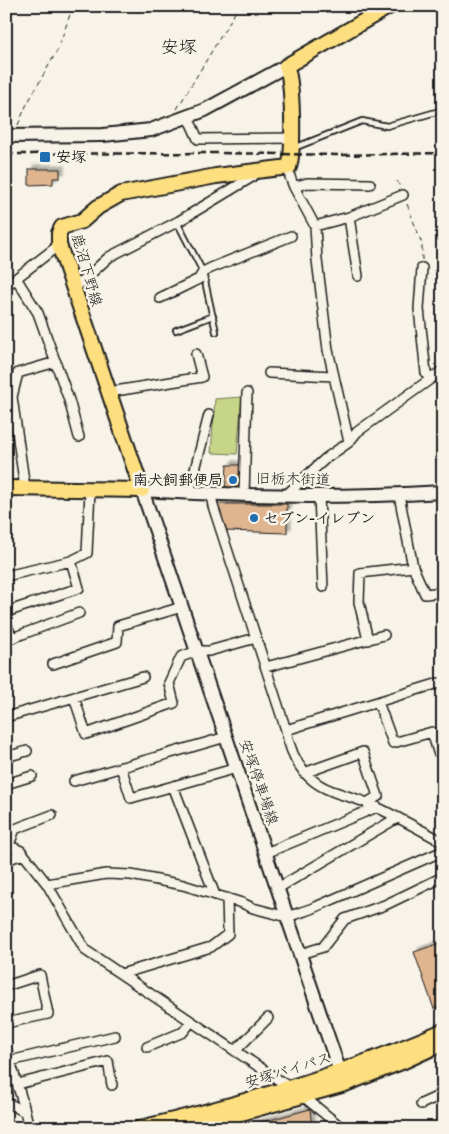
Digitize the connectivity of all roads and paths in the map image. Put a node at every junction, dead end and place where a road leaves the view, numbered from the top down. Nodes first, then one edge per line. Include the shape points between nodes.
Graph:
1 (73, 6) edge
2 (239, 6) edge
3 (390, 6) edge
4 (286, 66) junction
5 (178, 108) dead end
6 (443, 110) edge
7 (188, 117) junction
8 (12, 136) edge
9 (292, 141) junction
10 (289, 167) junction
11 (260, 169) junction
12 (398, 181) dead end
13 (370, 184) dead end
14 (294, 187) junction
15 (403, 195) junction
16 (349, 217) junction
17 (177, 222) junction
18 (315, 226) junction
19 (291, 236) dead end
20 (59, 245) junction
21 (422, 268) joint
22 (203, 272) junction
23 (358, 276) dead end
24 (16, 278) junction
25 (6, 286) edge
26 (74, 289) junction
27 (160, 298) dead end
28 (213, 316) junction
29 (176, 330) dead end
30 (216, 332) dead end
31 (196, 354) dead end
32 (56, 362) junction
33 (443, 370) edge
34 (269, 373) dead end
35 (334, 376) junction
36 (429, 378) junction
37 (109, 392) junction
38 (247, 393) dead end
39 (208, 415) dead end
40 (79, 437) dead end
41 (349, 442) junction
42 (6, 488) edge
43 (25, 488) junction
44 (90, 490) junction
45 (142, 490) junction
46 (443, 492) edge
47 (189, 493) junction
48 (211, 494) junction
49 (244, 495) junction
50 (399, 495) junction
51 (319, 496) junction
52 (284, 497) junction
53 (71, 561) junction
54 (413, 567) junction
55 (6, 576) edge
56 (323, 587) dead end
57 (443, 592) edge
58 (182, 607) junction
59 (6, 612) edge
60 (78, 613) dead end
61 (6, 623) edge
62 (384, 635) dead end
63 (9, 638) edge
64 (256, 638) junction
65 (368, 640) junction
66 (197, 651) junction
67 (53, 664) dead end
68 (266, 667) junction
69 (143, 677) dead end
70 (439, 682) dead end
71 (74, 697) junction
72 (378, 702) junction
73 (6, 717) edge
74 (286, 730) junction
75 (226, 737) junction
76 (27, 750) dead end
77 (438, 752) dead end
78 (6, 757) edge
79 (121, 768) junction
80 (237, 768) junction
81 (304, 773) junction
82 (32, 776) dead end
83 (74, 780) dead end
84 (6, 784) edge
85 (174, 786) junction
86 (367, 803) junction
87 (377, 807) junction
88 (52, 815) dead end
89 (396, 818) junction
90 (443, 842) edge
91 (7, 844) edge
92 (443, 851) edge
93 (266, 853) junction
94 (23, 854) junction
95 (6, 860) edge
96 (443, 877) edge
97 (47, 884) junction
98 (278, 888) junction
99 (215, 895) junction
100 (227, 898) junction
101 (288, 917) junction
102 (300, 954) junction
103 (121, 974) junction
104 (6, 986) edge
105 (268, 1018) dead end
106 (191, 1022) junction
107 (6, 1023) edge
108 (443, 1031) edge
109 (115, 1036) dead end
110 (443, 1043) edge
111 (147, 1047) dead end
112 (6, 1048) edge
113 (235, 1051) junction
114 (10, 1061) junction
115 (342, 1078) junction
116 (18, 1084) junction
117 (112, 1085) dead end
118 (290, 1088) junction
119 (443, 1094) edge
120 (304, 1096) junction
121 (6, 1102) edge
122 (422, 1104) dead end
123 (26, 1112) junction
124 (29, 1128) edge
125 (140, 1128) edge
126 (188, 1128) edge
127 (342, 1128) edge

1 - 8 path via 58,49
2 - 5 path
3 - 4 main road
4 - 7 main road
4 - 9 main road via 290,78
6 - 9 lane via 387,126 362,121 299,146
7 - 8 main road via 151,130 126,133
7 - 9 street via 198,139
9 - 10 main road
10 - 11 main road, 鹿沼下野線
10 - 14 street
11 - 17 street via 252,178
11 - 20 main road, 鹿沼下野線 via 121,194 82,221 62,227 58,232
12 - 15 path
13 - 14 street via 308,183
14 - 18 street
15 - 16 street
15 - 21 path via 422,244
16 - 18 street
16 - 23 street
17 - 22 lane
17 - 26 street via 109,257
18 - 35 street via 328,350
19 - 22 street
20 - 24 street
20 - 26 main road, 鹿沼下野線
21 - 36 street via 420,309
22 - 27 street via 200,279
22 - 28 lane
24 - 25 street
24 - 32 street via 38,312
26 - 37 main road, 鹿沼下野線
28 - 29 lane
28 - 30 lane
31 - 37 street via 202,377
32 - 40 street
32 - 43 street via 18,373 12,397
33 - 36 street
34 - 35 street
35 - 41 street
36 - 41 street via 357,432
37 - 45 main road, 鹿沼下野線
38 - 49 street
39 - 47 street
41 - 52 street
42 - 43 main road
43 - 44 main road
44 - 45 main road
44 - 53 street via 87,553
45 - 47 main road, 旧栃木街道
45 - 58 main road, 安塚停車場線
46 - 50 main road, 旧栃木街道
47 - 48 main road, 旧栃木街道
48 - 49 main road, 旧栃木街道
48 - 64 street
49 - 52 main road, 旧栃木街道
50 - 51 main road, 旧栃木街道
50 - 54 street
51 - 52 main road, 旧栃木街道
51 - 56 street
53 - 55 street
53 - 59 street via 79,588
54 - 57 street via 425,594
54 - 65 street via 360,573 359,602
58 - 66 main road, 安塚停車場線
58 - 67 street via 118,626 117,642
60 - 63 street
61 - 63 street
62 - 65 street
64 - 66 street via 209,651
64 - 68 street
65 - 68 street
66 - 71 street via 181,657 169,683 174,703 86,734
66 - 75 main road, 安塚停車場線
68 - 74 street
69 - 71 street
70 - 72 street
71 - 73 street
72 - 74 street
72 - 77 street via 393,743 432,732
74 - 81 street via 293,755
75 - 79 street
75 - 80 main road, 安塚停車場線
76 - 78 street
79 - 83 street
79 - 85 street via 130,798
80 - 85 street
80 - 93 main road, 安塚停車場線
81 - 86 street via 330,791
81 - 86 street via 363,752 378,796
82 - 84 street
85 - 99 street
86 - 87 street
87 - 89 street
87 - 93 street
88 - 91 street via 15,829
89 - 90 street
89 - 98 street
91 - 94 street
92 - 101 street
93 - 98 main road, 安塚停車場線
94 - 95 street
94 - 97 street
96 - 102 street via 385,905 345,919 323,947
97 - 99 street via 106,874 131,875
97 - 103 street via 86,950
98 - 101 main road, 安塚停車場線
99 - 100 street
100 - 101 street
100 - 103 street via 228,934 211,947
101 - 102 main road, 安塚停車場線
102 - 115 main road, 安塚停車場線
103 - 106 street
104 - 107 street via 40,975 48,1014
105 - 113 street
106 - 111 street via 184,1032
106 - 113 street
108 - 115 main road, 安塚バイパス
109 - 114 street
110 - 115 main road, 安塚バイパス via 404,1061
112 - 114 street
113 - 118 street
114 - 116 street
115 - 118 main road, 安塚バイパス
115 - 120 main road, 安塚バイパス
116 - 117 street via 108,1061
116 - 123 street
118 - 120 street
118 - 125 main road, 安塚バイパス
119 - 122 street
120 - 126 main road, 安塚バイパス
120 - 127 street
121 - 123 street
123 - 124 street

